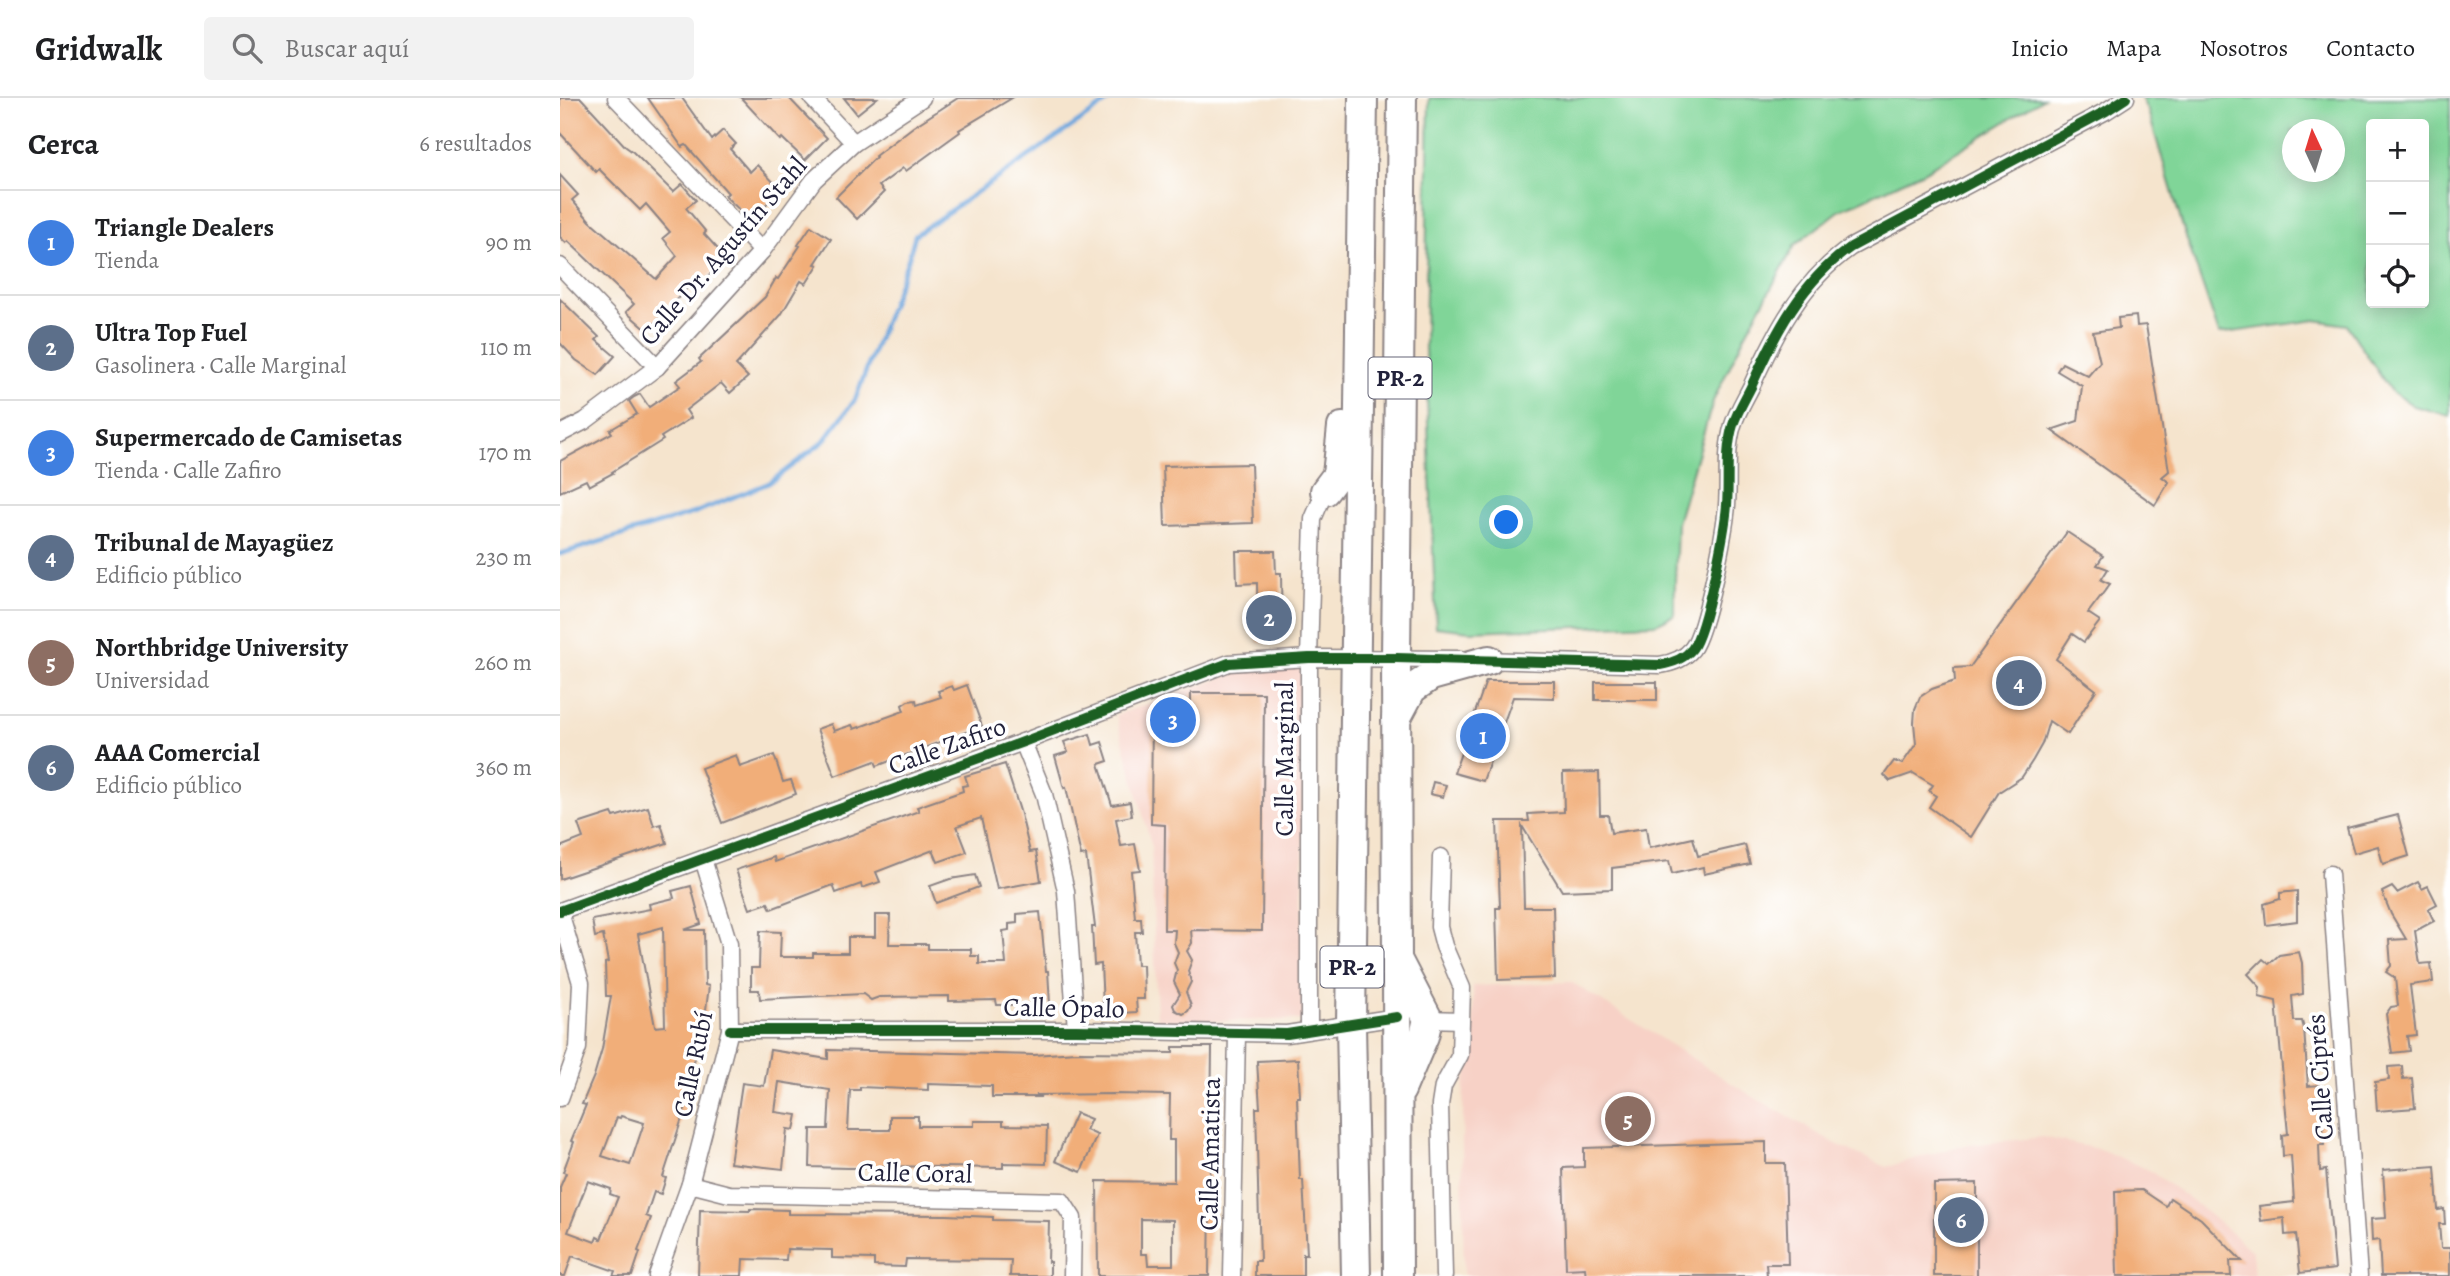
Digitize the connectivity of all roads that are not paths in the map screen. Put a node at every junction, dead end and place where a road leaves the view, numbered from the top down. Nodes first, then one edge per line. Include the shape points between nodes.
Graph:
1 (616, 98) edge
2 (812, 98) edge
3 (922, 98) edge
4 (1363, 98) edge
5 (1402, 98) edge
6 (2126, 98) edge
7 (854, 143) junction
8 (1360, 233) junction
9 (762, 251) junction
10 (560, 265) edge
11 (657, 367) junction
12 (560, 434) edge
13 (1325, 491) joint
14 (1309, 657) junction
15 (1356, 657) junction
16 (1396, 657) junction
17 (1489, 660) junction
18 (1396, 719) junction
19 (1023, 742) junction
20 (1441, 857) dead end
21 (703, 859) junction
22 (2330, 873) dead end
23 (560, 912) edge
24 (1398, 960) junction
25 (1397, 1017) junction
26 (1428, 1019) junction
27 (1461, 1020) junction
28 (1351, 1024) junction
29 (730, 1030) junction
30 (1076, 1030) junction
31 (1309, 1030) junction
32 (1237, 1034) junction
33 (560, 1098) edge
34 (1396, 1102) junction
35 (690, 1184) junction
36 (657, 1276) edge
37 (1072, 1276) edge
38 (1232, 1276) edge
39 (1356, 1276) edge
40 (1398, 1276) edge
41 (1444, 1276) edge
42 (2359, 1276) edge

1 - 9 street
2 - 7 street
3 - 7 street, Calle Dr. Agustín Stahl
4 - 8 highway, PR-2
5 - 16 highway, PR-2
6 - 17 street, Calle Zafiro via 1852,247 1814,278 1764,359 1733,424 1727,506 1715,573 1697,642 1686,655 1660,665
7 - 9 street, Calle Dr. Agustín Stahl via 814,180
8 - 13 highway via 1337,475
8 - 15 highway, PR-2
9 - 11 street, Calle Dr. Agustín Stahl
10 - 11 street
11 - 12 street, Calle Dr. Agustín Stahl via 585,421
13 - 14 street, Calle Marginal via 1313,519
14 - 15 street, Calle Zafiro
14 - 19 street, Calle Zafiro via 1229,663
14 - 31 street, Calle Marginal
15 - 16 street, Calle Zafiro
15 - 28 highway, PR-2
16 - 17 street, Calle Zafiro
16 - 18 highway, PR-2
17 - 18 highway via 1431,676 1412,689
18 - 24 highway, PR-2
19 - 21 street, Calle Zafiro
19 - 30 street via 1044,794 1066,891
20 - 27 street via 1439,927 1462,988
21 - 23 street, Calle Zafiro
21 - 29 street, Calle Rubí via 730,944
22 - 42 street, Calle Ciprés
23 - 33 street via 580,982 578,1048
24 - 25 highway, PR-2
24 - 26 highway
25 - 28 street, Calle Ópalo
25 - 34 highway, PR-2
26 - 27 street
26 - 34 highway
27 - 41 street via 1460,1055 1443,1086 1440,1105
28 - 31 street, Calle Ópalo
28 - 39 highway, PR-2
29 - 30 street, Calle Ópalo
29 - 35 street, Calle Rubí
30 - 32 street, Calle Ópalo
31 - 32 street, Calle Ópalo
32 - 38 street, Calle Amatista
34 - 40 highway, PR-2
35 - 36 street, Calle Rubí
35 - 37 street, Calle Coral via 729,1194 1062,1201 1073,1218

